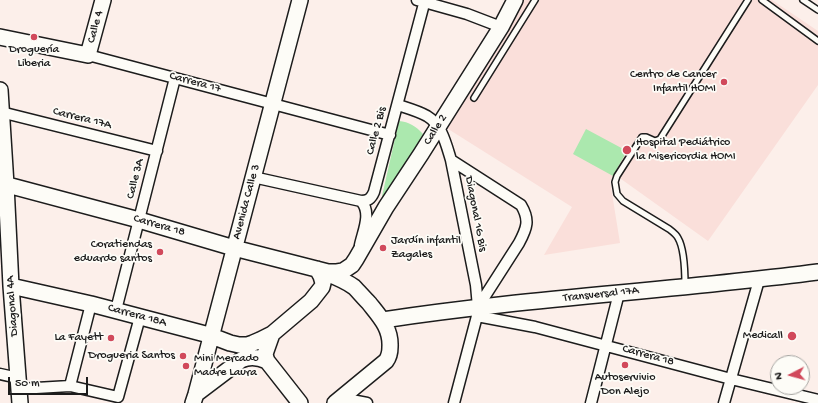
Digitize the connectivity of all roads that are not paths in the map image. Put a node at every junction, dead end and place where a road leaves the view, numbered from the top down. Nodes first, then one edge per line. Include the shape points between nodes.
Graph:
1 (103, 0) edge
2 (300, 0) edge
3 (515, 0) edge
4 (535, 0) edge
5 (748, 0) edge
6 (762, 0) edge
7 (803, 0) edge
8 (422, 1) edge
9 (818, 10) edge
10 (501, 27) junction
11 (0, 37) edge
12 (818, 41) edge
13 (88, 55) junction
14 (486, 65) junction
15 (175, 78) junction
16 (0, 90) edge
17 (474, 98) dead end
18 (272, 104) junction
19 (398, 105) junction
20 (1, 112) junction
21 (438, 127) junction
22 (390, 135) junction
23 (157, 151) junction
24 (451, 160) junction
25 (253, 177) junction
26 (3, 184) edge
27 (361, 201) junction
28 (139, 220) junction
29 (234, 248) junction
30 (356, 260) junction
31 (317, 269) junction
32 (818, 272) edge
33 (759, 280) junction
34 (6, 285) edge
35 (685, 287) junction
36 (619, 293) junction
37 (365, 299) junction
38 (311, 301) junction
39 (91, 304) junction
40 (116, 310) junction
41 (477, 312) junction
42 (140, 317) junction
43 (383, 320) junction
44 (272, 334) junction
45 (211, 336) junction
46 (606, 345) junction
47 (267, 361) junction
48 (0, 374) edge
49 (731, 379) junction
50 (70, 386) junction
51 (19, 390) edge
52 (195, 398) edge
53 (818, 400) edge
54 (338, 401) edge
55 (300, 403) edge
56 (367, 403) edge
57 (454, 403) edge
58 (591, 403) edge
59 (724, 403) edge

1 - 13 street, Calle 4
2 - 18 street, Avenida Calle 3
3 - 10 street, Calle 2
4 - 14 lane
5 - 35 lane via 660,139 655,141 642,137 615,182 617,194 623,201 669,229 678,238 682,250
6 - 12 lane
7 - 9 lane
8 - 10 street
8 - 19 street, Calle 2 Bis
10 - 14 street, Calle 2
11 - 13 street, Carrera 17
13 - 15 street, Carrera 17
14 - 17 lane
14 - 21 street, Calle 2
15 - 18 street, Carrera 17
15 - 23 street, Calle 3A
16 - 20 street, Diagonal 4A
18 - 22 street, Carrera 17
18 - 25 street, Avenida Calle 3
19 - 21 street via 427,116
19 - 22 street, Calle 2 Bis
20 - 23 street, Carrera 17A
20 - 26 street, Diagonal 4A
21 - 24 street, Diagonal 1G Bis
21 - 30 street, Calle 2 via 386,207
22 - 27 street, Calle 2 Bis via 374,192 370,199
23 - 28 street, Calle 3A
24 - 41 street, Diagonal 1G Bis via 476,285
24 - 41 street via 521,205 527,217 525,233
25 - 27 street
25 - 29 street, Avenida Calle 3
26 - 28 street, Carrera 18
26 - 34 street, Diagonal 4A
27 - 30 street via 367,215
28 - 29 street, Carrera 18
28 - 40 street, Calle 3A
29 - 31 street, Carrera 18
29 - 45 street, Avenida Calle 3
30 - 31 street, Carrera 18 via 338,272
30 - 37 street, Carrera 18 via 356,278
31 - 37 street, Carrera 18 via 343,280
31 - 38 street via 323,283
32 - 33 street, Transversal 17A
33 - 35 street, Transversal 17A
33 - 49 street
34 - 39 street, Carrera 18A
34 - 51 street, Diagonal 4A
35 - 36 street, Transversal 17A
36 - 41 street, Transversal 17A
36 - 46 street
37 - 38 street, Carrera 18 via 338,288
37 - 43 street, Carrera 18
38 - 44 street, Carrera 18A
39 - 40 street, Carrera 18A
39 - 50 street
40 - 42 street, Carrera 18A
41 - 43 street, Transversal 17A
41 - 46 street, Carrera 18
41 - 57 street
42 - 45 street, Carrera 18A
42 - 50 street via 118,397
43 - 54 street, Carrera 18 via 390,336 389,358
44 - 45 street, Carrera 18A via 247,345 230,343
44 - 47 street via 266,351
45 - 52 street, Avenida Calle 3
46 - 49 street, Carrera 18
46 - 58 street
47 - 52 street via 258,357 241,360
47 - 55 street
48 - 51 street
49 - 53 street, Carrera 18
49 - 59 street
50 - 51 street
54 - 56 street

